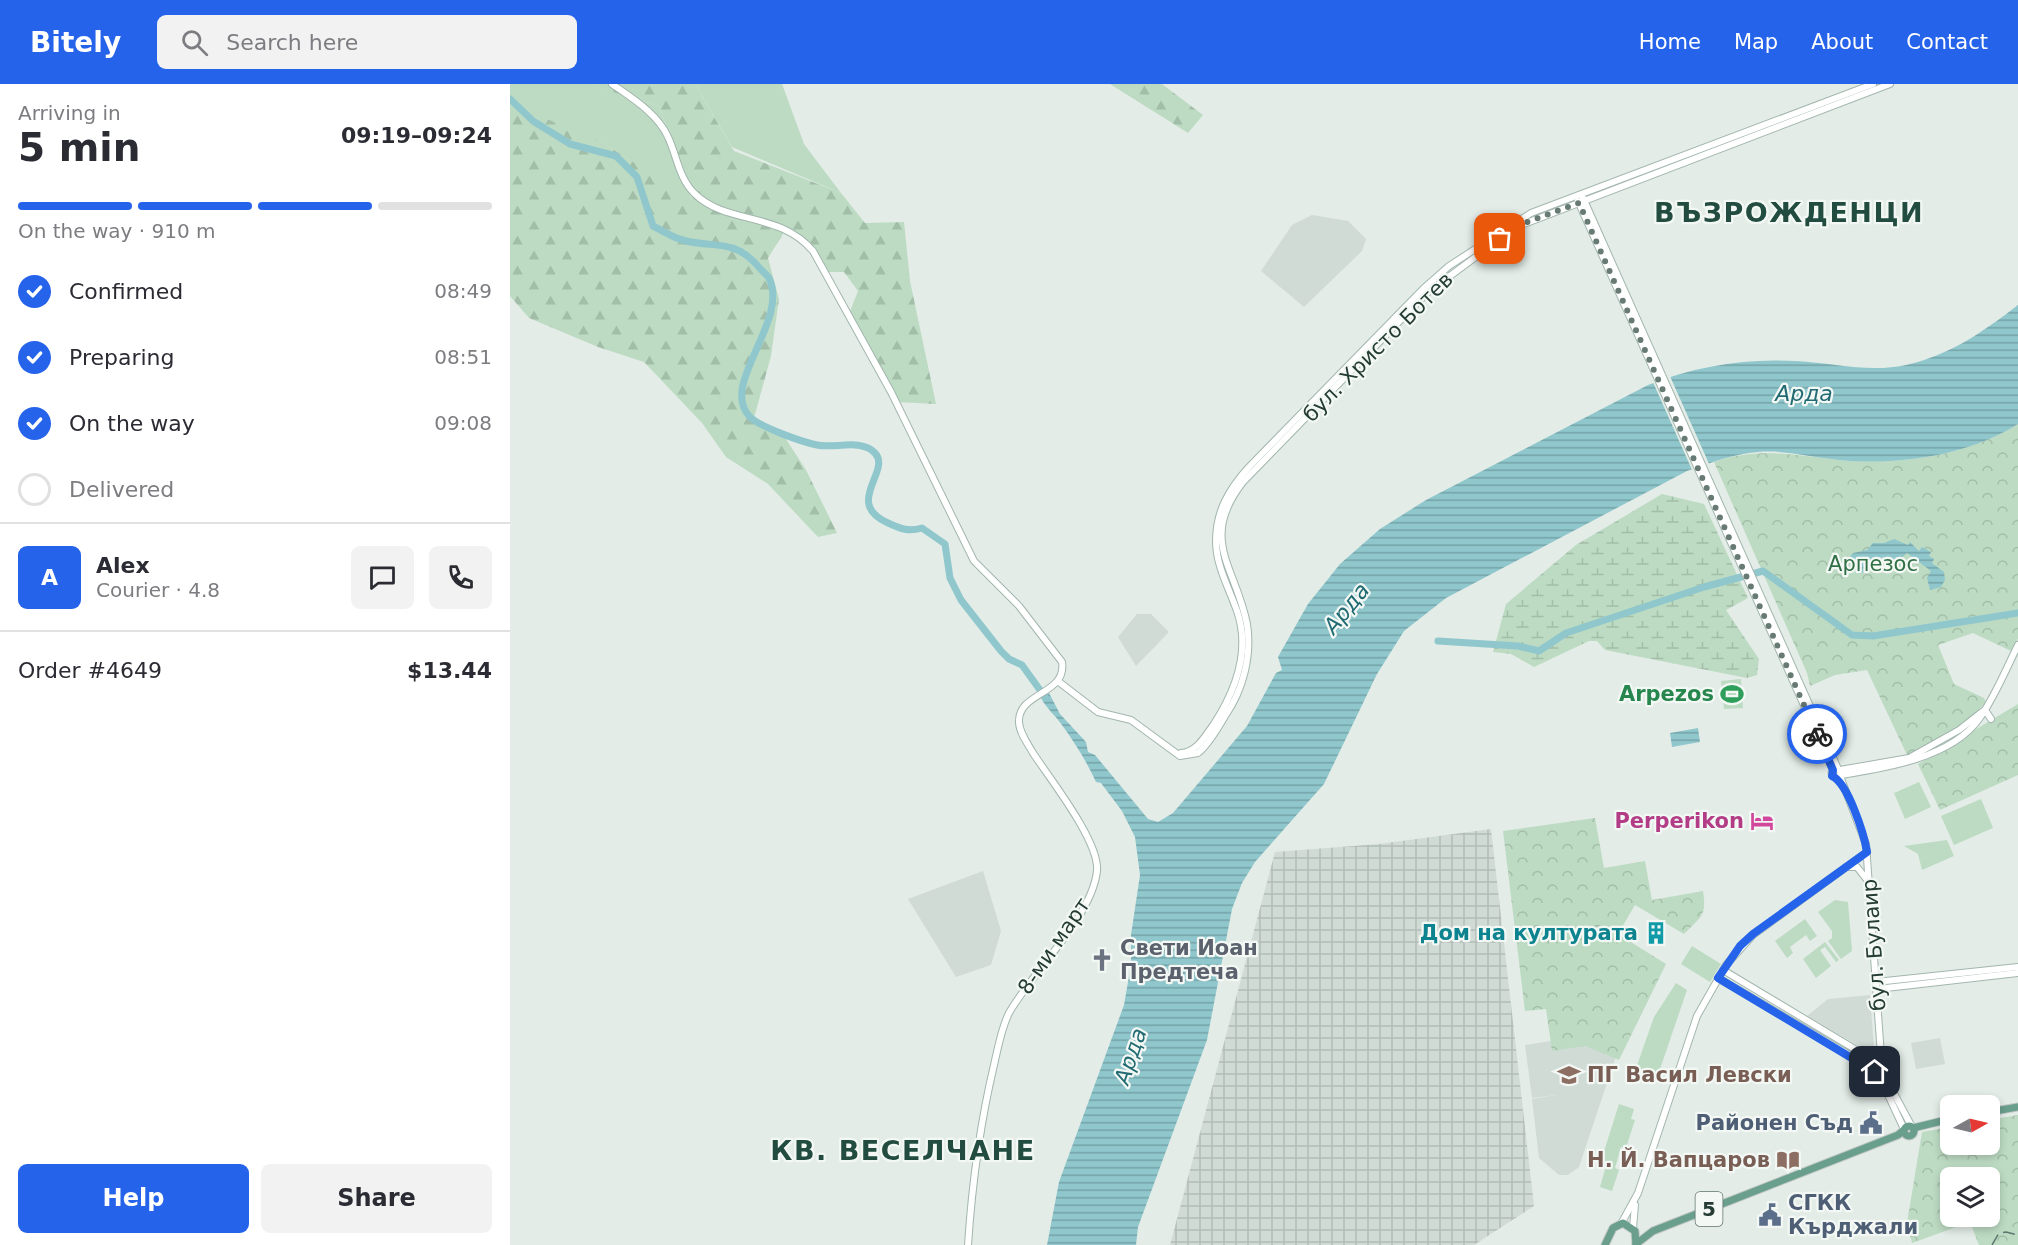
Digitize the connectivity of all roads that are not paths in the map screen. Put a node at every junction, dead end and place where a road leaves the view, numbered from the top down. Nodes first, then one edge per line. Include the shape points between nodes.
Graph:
1 (612, 84) edge
2 (1873, 84) edge
3 (1890, 84) edge
4 (1580, 199) junction
5 (2018, 645) edge
6 (1056, 683) junction
7 (1985, 710) junction
8 (1991, 719) dead end
9 (1906, 761) junction
10 (1838, 773) junction
11 (1867, 852) junction
12 (1846, 867) junction
13 (1869, 883) junction
14 (2018, 967) edge
15 (1723, 970) junction
16 (2018, 973) edge
17 (1718, 978) junction
18 (1877, 986) junction
19 (1883, 1066) junction
20 (1884, 1076) junction
21 (2018, 1107) edge
22 (2000, 1110) edge
23 (1940, 1121) edge
24 (1913, 1128) junction
25 (1903, 1132) junction
26 (1638, 1192) junction
27 (1621, 1224) junction
28 (1634, 1229) junction
29 (1653, 1231) junction
30 (1636, 1244) edge
31 (968, 1245) edge
32 (1605, 1245) edge

1 - 6 main road via 662,126 685,181 696,194 714,206 795,233 813,251 891,392 974,561 1019,606 1062,663 1062,674
2 - 4 main road, бул. Христо Ботев
3 - 4 main road, бул. Христо Ботев
4 - 6 main road, бул. Христо Ботев via 1522,224 1434,286 1235,492 1224,519 1221,544 1247,624 1246,666 1237,696 1202,750 1186,756 1174,752 1131,720 1098,712
4 - 10 main road, бул. Булаир
5 - 7 main road
6 - 31 main road, 8-ми март via 1021,713 1020,729 1092,844 1097,872 1080,911 1005,1022 980,1133
7 - 8 main road
7 - 9 main road
7 - 9 main road via 1963,734
9 - 10 main road
10 - 11 main road, бул. Булаир via 1863,832
11 - 12 main road
11 - 13 main road, бул. Булаир
12 - 13 main road via 1857,867
12 - 15 main road via 1753,934
13 - 18 main road, бул. Булаир
14 - 18 main road
15 - 17 main road
15 - 19 main road
16 - 18 main road
17 - 20 main road
17 - 26 main road via 1697,1016
18 - 19 main road, бул. Булаир
19 - 20 main road, бул. Булаир
20 - 24 main road, бул. Булаир
20 - 25 main road, бул. Булаир via 1884,1088
21 - 22 main road
23 - 24 main road
24 - 25 main road, 5 via 1913,1134
25 - 29 main road, 5
26 - 27 main road
26 - 28 main road
27 - 28 main road, 5
27 - 32 main road via 1612,1229
28 - 29 main road, 5
28 - 30 main road, 5
29 - 30 main road, 5

